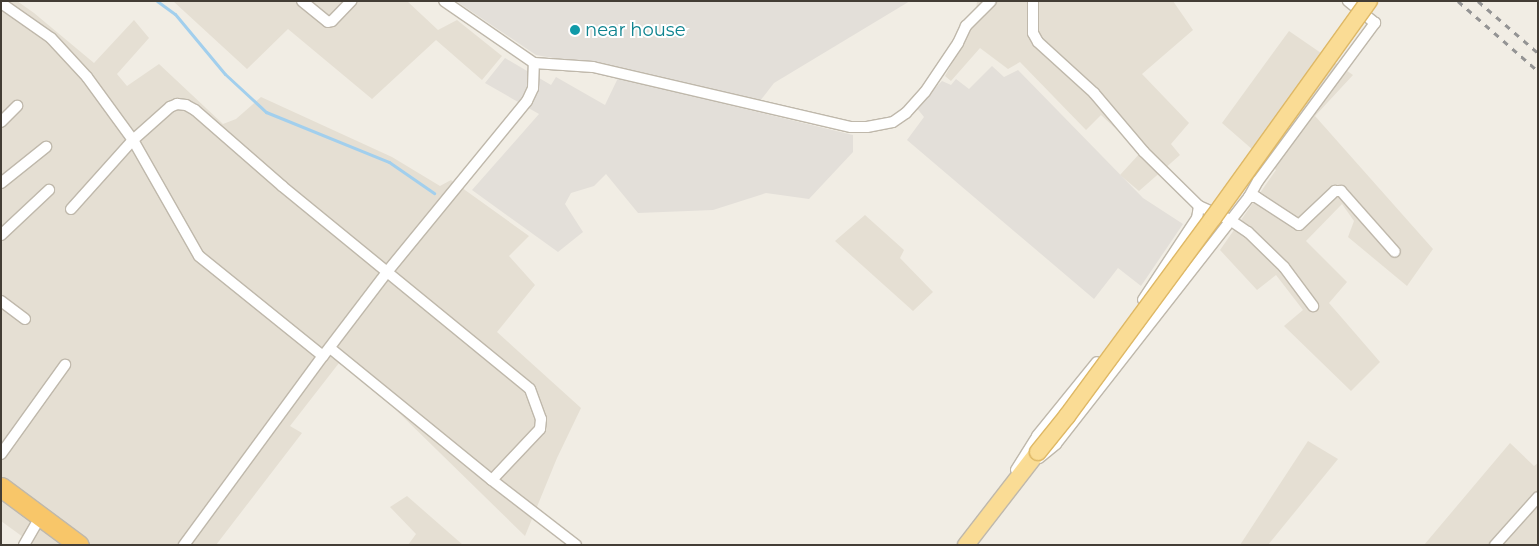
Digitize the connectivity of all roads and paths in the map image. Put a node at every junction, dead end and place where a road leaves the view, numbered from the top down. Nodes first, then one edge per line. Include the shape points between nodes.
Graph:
1 (302, 1) edge
2 (351, 1) edge
3 (444, 1) edge
4 (991, 1) edge
5 (1044, 1) edge
6 (1348, 1) edge
7 (1369, 1) edge
8 (2, 4) edge
9 (1033, 4) edge
10 (534, 63) junction
11 (16, 106) dead end
12 (1, 122) edge
13 (132, 140) junction
14 (46, 147) dead end
15 (2, 182) edge
16 (50, 190) dead end
17 (1249, 197) junction
18 (1199, 206) junction
19 (71, 209) dead end
20 (1230, 220) junction
21 (1, 235) edge
22 (1395, 252) dead end
23 (387, 272) junction
24 (1, 301) edge
25 (1313, 306) dead end
26 (25, 319) dead end
27 (330, 348) junction
28 (323, 356) junction
29 (65, 365) dead end
30 (1, 454) edge
31 (1034, 458) junction
32 (492, 480) junction
33 (1, 487) edge
34 (1008, 488) junction
35 (1538, 498) edge
36 (41, 516) junction
37 (24, 545) edge
38 (79, 545) edge
39 (184, 545) edge
40 (576, 545) edge
41 (966, 545) edge
42 (1495, 545) edge

1 - 2 street via 328,22
3 - 10 street
4 - 10 street via 966,26 925,92 906,114 893,122 874,126 850,126 592,67
5 - 9 street
6 - 17 street via 1375,23
7 - 31 main road, bridge
8 - 13 street via 51,38 87,76
9 - 18 street via 1033,33 1038,42 1094,93 1144,152
10 - 23 street via 535,81 527,101
11 - 12 street
13 - 19 street
13 - 23 street via 170,107 186,105
13 - 28 street via 199,256
14 - 15 street
16 - 21 street
17 - 20 street
17 - 22 street via 1256,197 1299,225 1335,191 1341,191
18 - 20 street
18 - 34 street via 1198,218 1145,297 1094,367 1037,436
20 - 25 street via 1248,232 1279,262
20 - 31 street via 1056,444
23 - 27 street
23 - 32 street via 530,389 541,419 540,429
24 - 26 street
27 - 28 street
27 - 32 street
28 - 39 street
29 - 30 street
31 - 34 main road
32 - 40 street
33 - 36 highway
34 - 41 main road
35 - 42 street
36 - 37 street
36 - 38 highway

